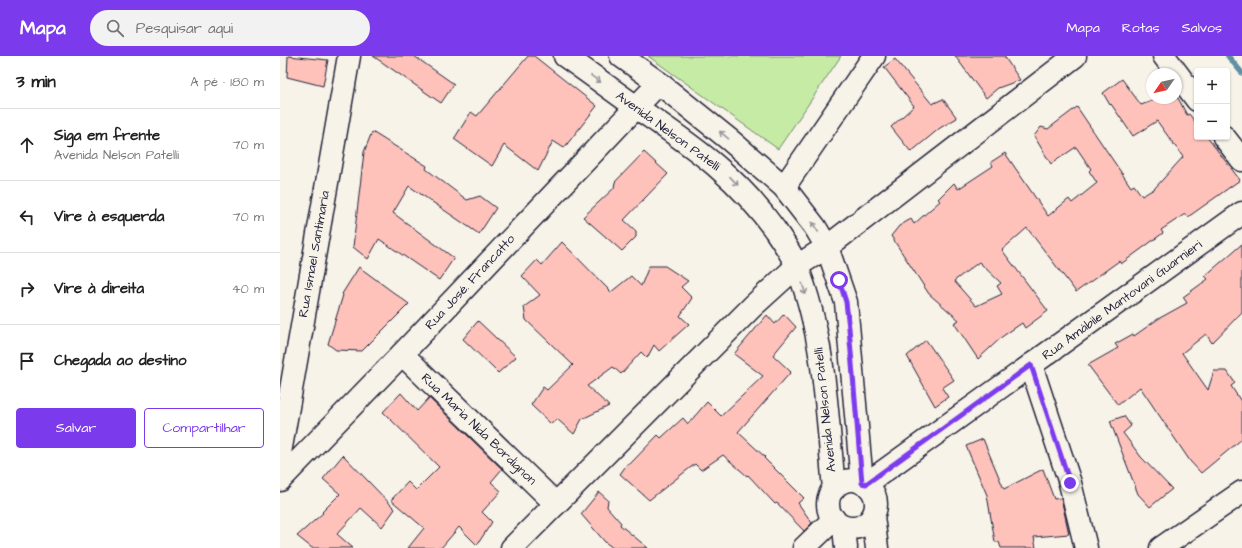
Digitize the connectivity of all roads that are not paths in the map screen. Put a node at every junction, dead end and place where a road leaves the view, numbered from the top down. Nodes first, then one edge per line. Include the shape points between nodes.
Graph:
1 (349, 56) edge
2 (564, 56) edge
3 (621, 56) edge
4 (874, 56) edge
5 (1075, 56) edge
6 (1164, 56) edge
7 (659, 83) junction
8 (1194, 96) edge
9 (636, 107) junction
10 (1226, 140) edge
11 (1242, 160) edge
12 (784, 188) junction
13 (1242, 213) edge
14 (826, 247) junction
15 (796, 266) junction
16 (402, 354) junction
17 (1031, 365) junction
18 (280, 453) edge
19 (280, 480) edge
20 (864, 484) junction
21 (834, 489) junction
22 (1242, 492) edge
23 (556, 504) junction
24 (873, 516) junction
25 (839, 523) junction
26 (512, 548) edge
27 (804, 548) edge
28 (846, 548) edge
29 (877, 548) edge
30 (1086, 548) edge
31 (1161, 548) edge

1 - 18 street, Rua Ismael Santimaria
2 -> 9 street, Avenida Nelson Patelli
3 - 7 street
4 - 12 street
5 - 14 street
6 - 8 street
7 - 9 street, Rua José. Francatto
12 -> 7 street
9 -> 15 street, Avenida Nelson Patelli via 702,153 729,176 759,208
9 - 16 street, Rua José. Francatto
10 - 11 street
14 -> 12 street via 815,227
13 - 17 street, Rua Amábile Mantovani Guarnieri
14 - 15 street
14 - 20 street via 846,302
15 -> 21 street, Avenida Nelson Patelli via 815,326 821,361
15 - 23 street via 695,362
16 - 19 street, Rua José. Francatto
16 - 23 street, Rua Maria Nida Bordignon
17 - 20 street, Rua Amábile Mantovani Guarnieri
17 - 30 street via 1070,483
20 - 21 street via 856,481 844,482
20 - 24 street via 875,498
21 - 25 street via 829,502 830,511
22 - 31 street
23 - 26 street
24 - 25 street via 859,527
24 - 29 street
25 - 27 street
25 - 28 street

